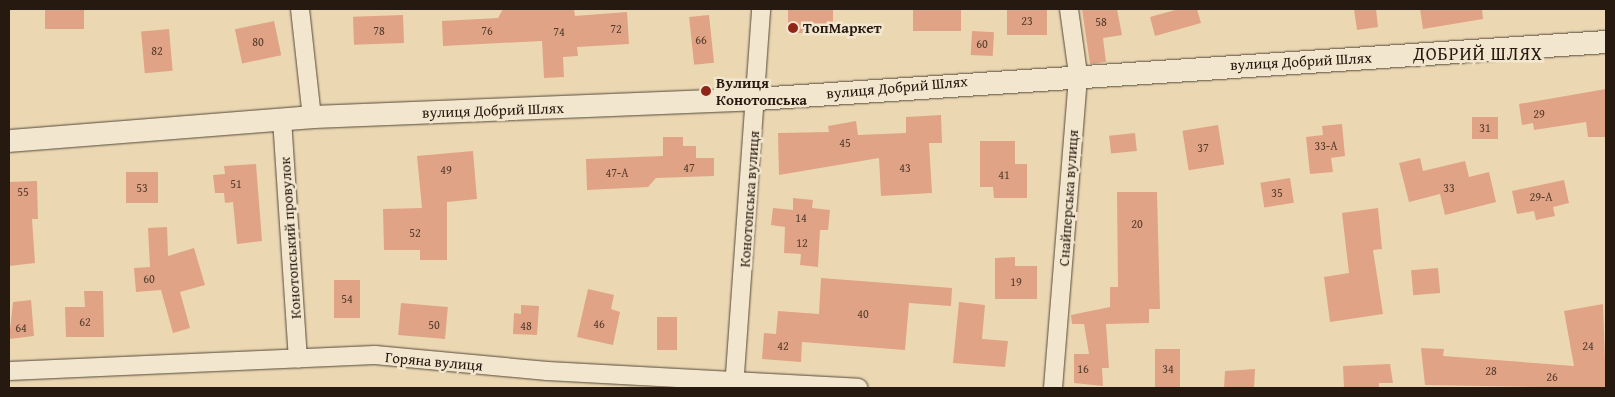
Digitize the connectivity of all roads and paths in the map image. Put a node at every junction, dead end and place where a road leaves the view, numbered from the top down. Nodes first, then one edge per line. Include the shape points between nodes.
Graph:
1 (300, 9) edge
2 (761, 9) edge
3 (1069, 9) edge
4 (1606, 42) edge
5 (1078, 74) junction
6 (757, 99) junction
7 (312, 117) junction
8 (282, 119) junction
9 (9, 142) edge
10 (298, 358) junction
11 (9, 371) edge
12 (735, 385) edge
13 (859, 388) edge
14 (1053, 388) edge

1 - 7 street
2 - 6 street, Конотопська вулиця
3 - 5 street, Снайперська вулиця
4 - 5 street, вулиця Добрий Шлях
5 - 6 street, вулиця Добрий Шлях
5 - 14 street, Снайперська вулиця
6 - 7 street, вулиця Добрий Шлях
6 - 12 street, Конотопська вулиця
7 - 8 street, вулиця Добрий Шлях
8 - 9 street, вулиця Добрий Шлях
8 - 10 street, Конотопський провулок
10 - 11 street, Горяна вулиця
10 - 12 street, Горяна вулиця via 375,355
12 - 13 street, Горяна вулиця

